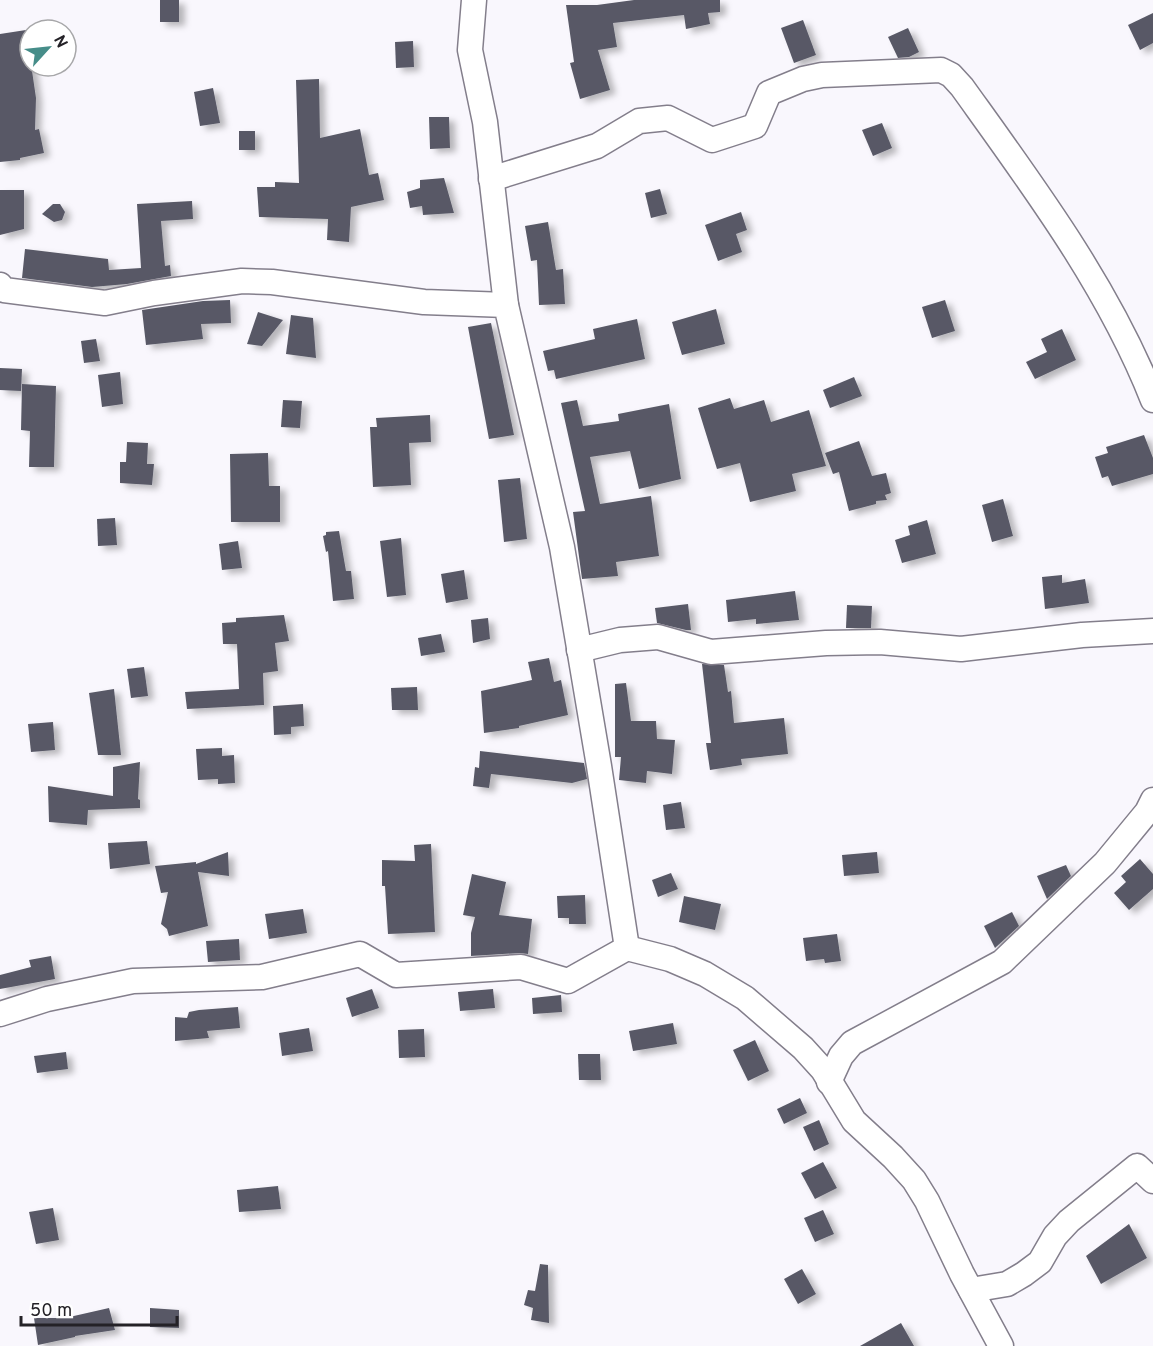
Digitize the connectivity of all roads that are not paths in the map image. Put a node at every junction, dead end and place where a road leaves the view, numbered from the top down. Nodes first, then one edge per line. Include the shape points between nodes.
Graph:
1 (474, 0) edge
2 (491, 179) junction
3 (0, 285) edge
4 (506, 305) junction
5 (1153, 400) edge
6 (1153, 631) edge
7 (579, 650) junction
8 (1153, 800) edge
9 (627, 948) junction
10 (0, 1014) edge
11 (829, 1082) junction
12 (1148, 1168) edge
13 (971, 1290) junction
14 (1001, 1346) edge

1 - 2 street via 470,50 485,122
2 - 4 street
2 - 5 street via 597,146 639,121 668,118 712,140 755,126 769,93 804,79 941,70 962,87 1050,209 1113,316
3 - 4 street via 4,290 105,303 154,292 242,281 424,302
4 - 7 street via 562,548
6 - 7 street via 961,649 880,642 711,652 658,637 621,640
7 - 9 street
8 - 11 street via 1105,863 1002,963 852,1043
9 - 10 street via 568,981 521,967 396,975 360,954 262,977 133,981 47,999
9 - 11 street via 697,970 745,999 803,1048
11 - 13 street via 854,1121 914,1180
12 - 13 street via 1069,1221 1040,1262 1024,1274 1007,1284
13 - 14 street

